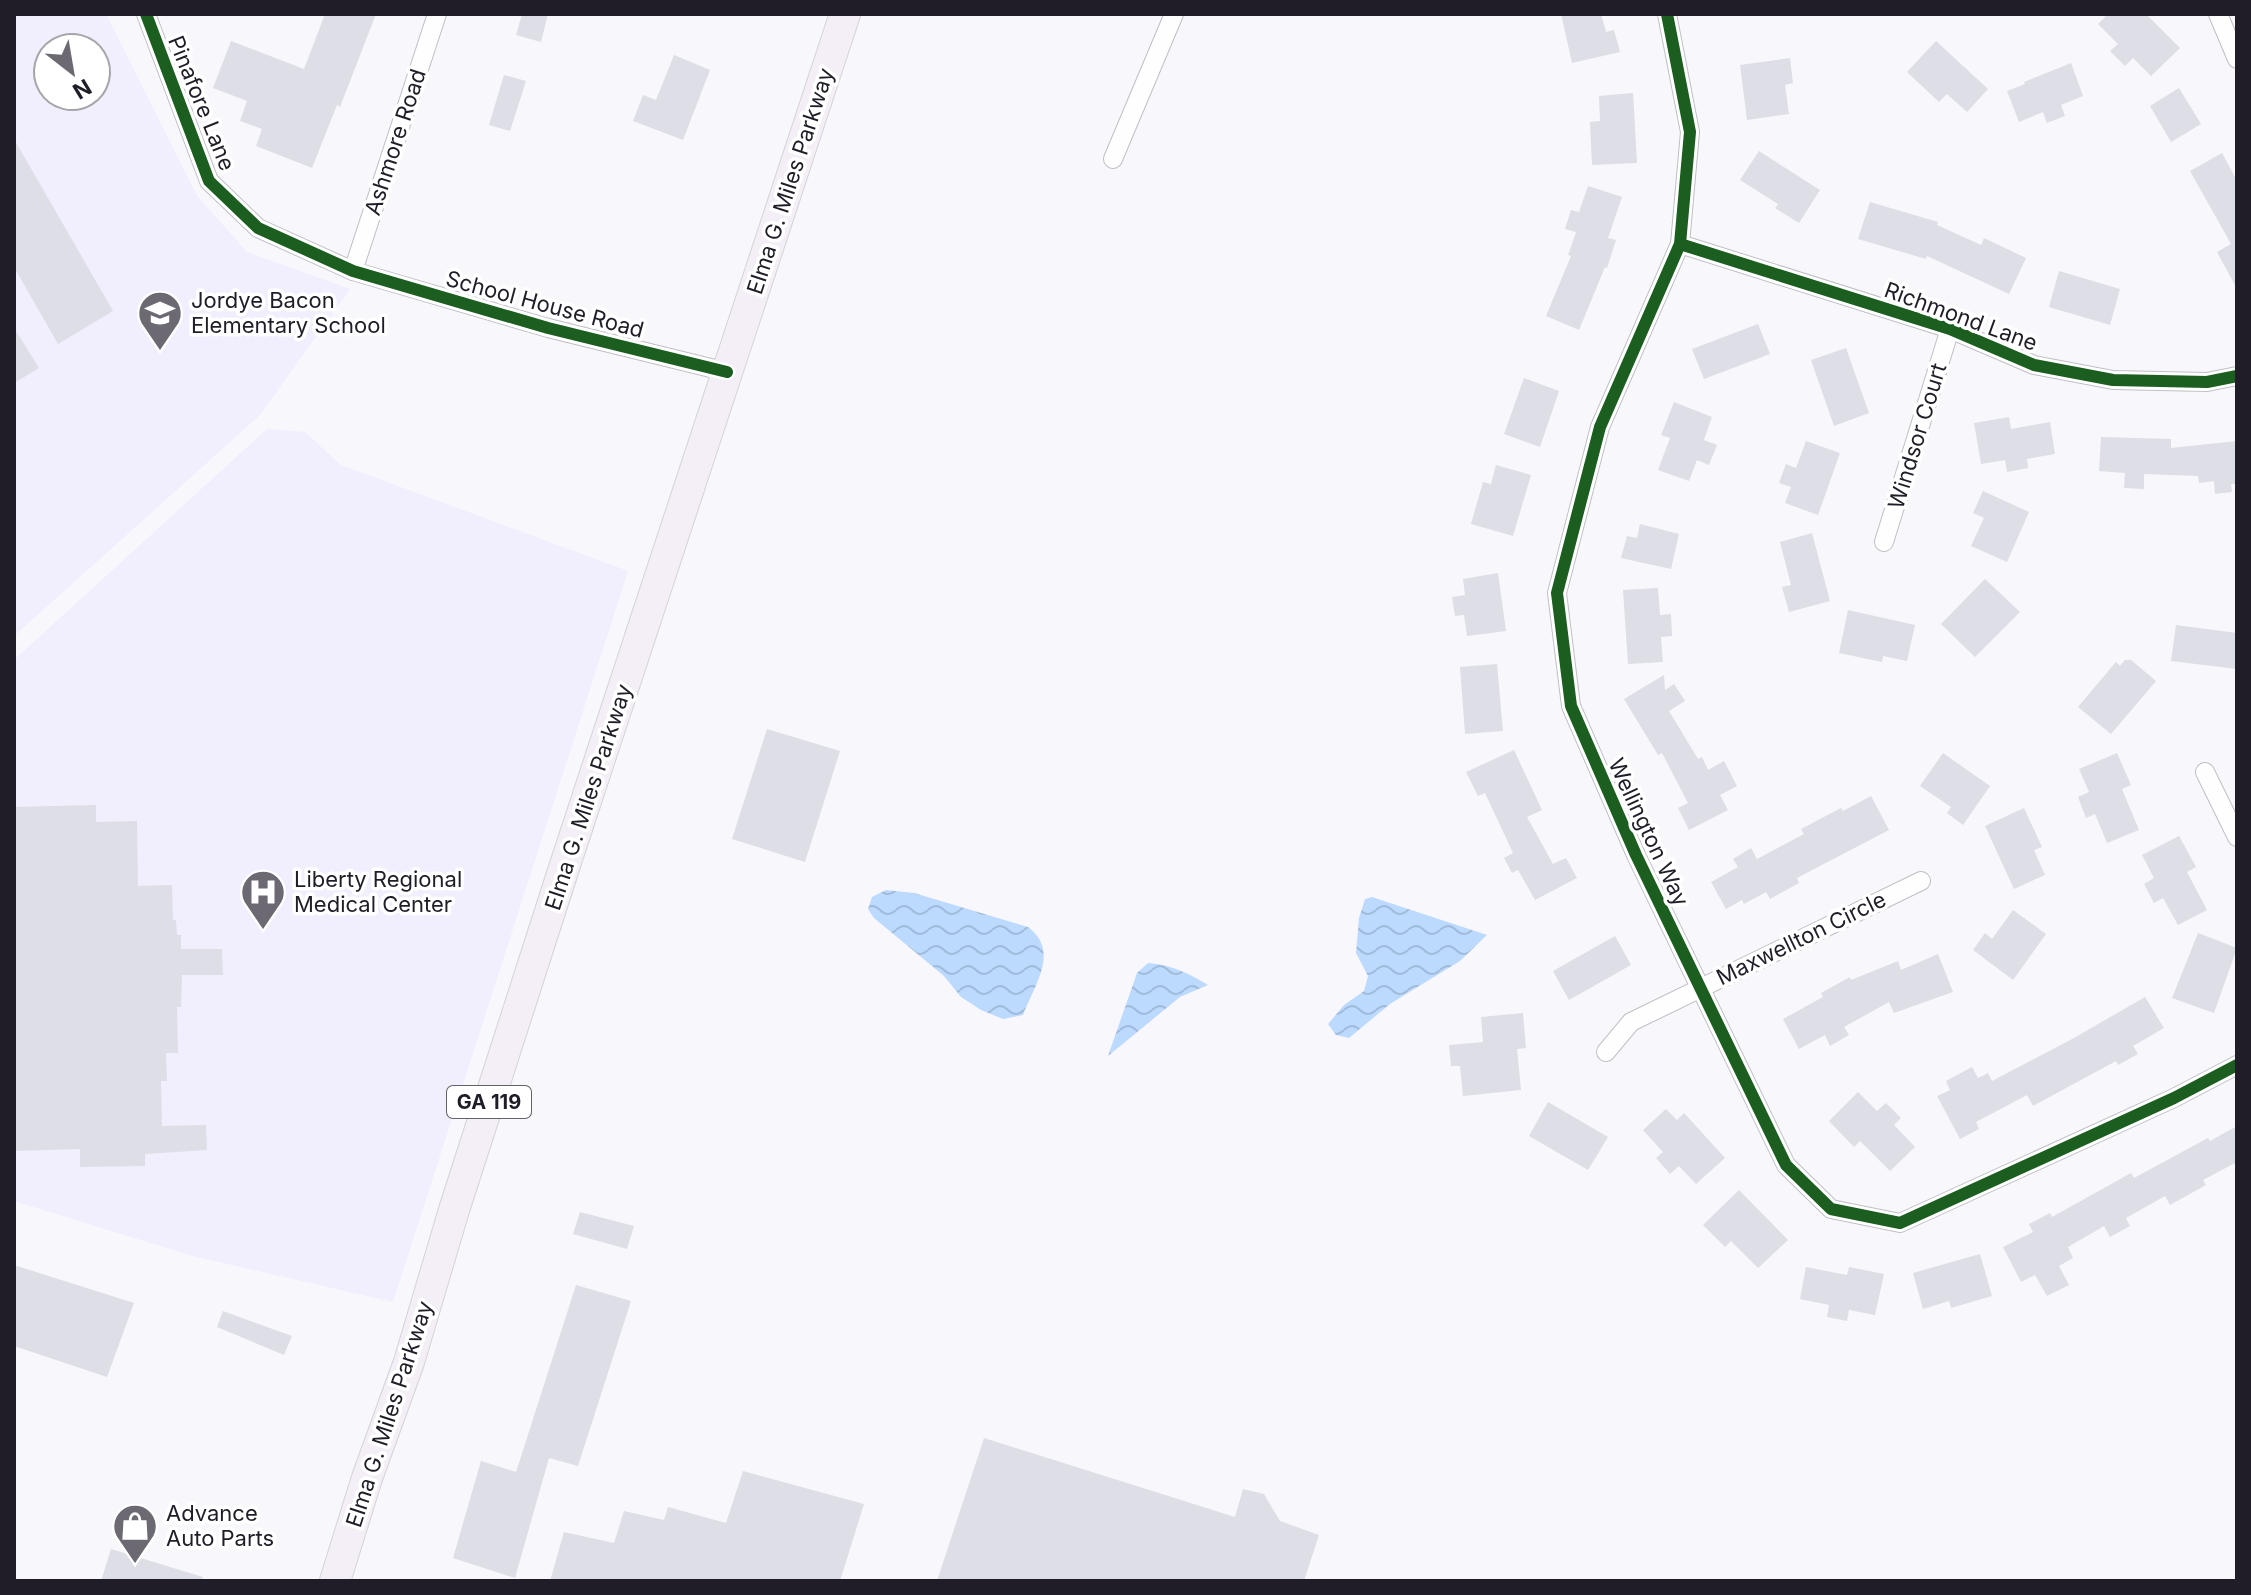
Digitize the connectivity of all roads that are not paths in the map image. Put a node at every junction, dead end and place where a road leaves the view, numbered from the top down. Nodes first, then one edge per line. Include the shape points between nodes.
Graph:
1 (146, 14) edge
2 (437, 14) edge
3 (845, 14) edge
4 (1174, 14) edge
5 (1667, 14) edge
6 (2218, 14) edge
7 (2237, 59) edge
8 (1113, 159) dead end
9 (1680, 244) junction
10 (353, 271) junction
11 (1950, 329) junction
12 (727, 372) junction
13 (2237, 376) edge
14 (1884, 542) dead end
15 (2205, 772) dead end
16 (2237, 837) edge
17 (1921, 881) dead end
18 (1700, 987) junction
19 (1606, 1052) dead end
20 (2237, 1065) edge
21 (335, 1581) edge

1 - 10 street, Pinafore Lane via 209,181 258,228
2 - 10 street, Ashmore Road
3 - 12 main road, Elma G. Miles Parkway / GA 119
4 - 8 street
5 - 9 street, Wellington Way via 1690,132
6 - 7 street
9 - 11 street, Richmond Lane
9 - 18 street, Wellington Way via 1600,427 1557,593 1571,706
10 - 12 street, School House Road via 548,328
11 - 13 street, Richmond Lane via 2034,365 2113,380 2207,382
11 - 14 street, Windsor Court
12 - 21 main road, Elma G. Miles Parkway / GA 119
15 - 16 street
17 - 18 street, Maxwellton Circle
18 - 19 street, Maxwellton Circle via 1631,1022
18 - 20 street, Wellington Way via 1786,1165 1831,1209 1900,1223

